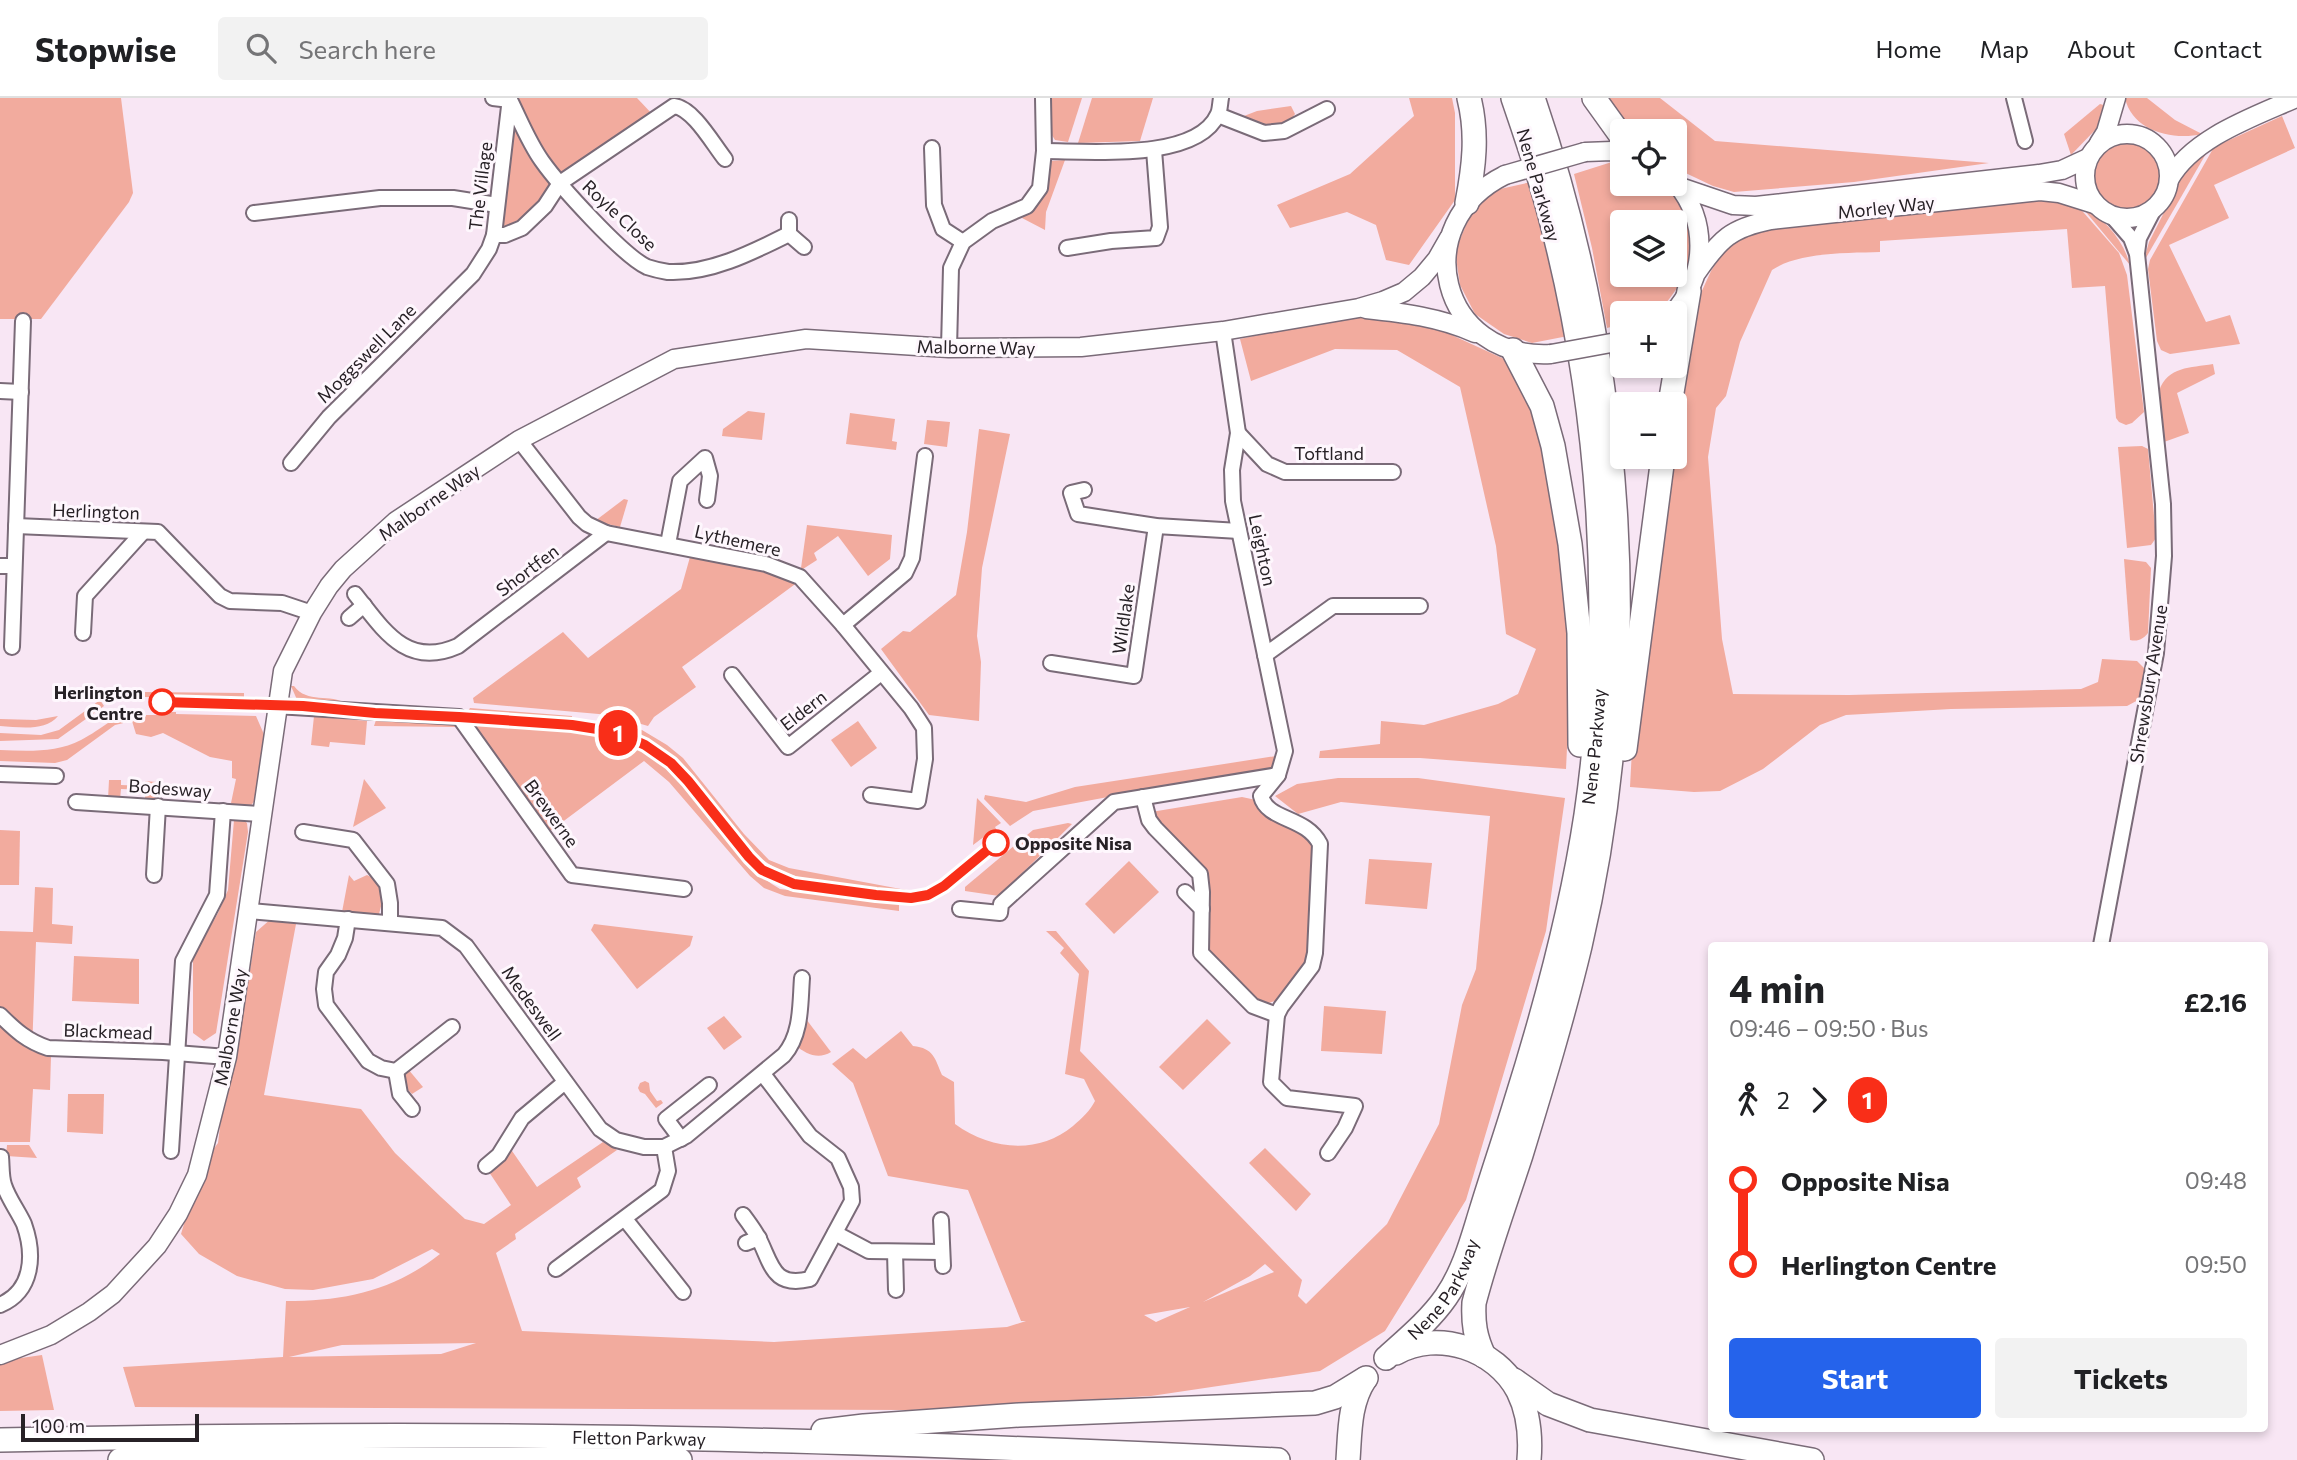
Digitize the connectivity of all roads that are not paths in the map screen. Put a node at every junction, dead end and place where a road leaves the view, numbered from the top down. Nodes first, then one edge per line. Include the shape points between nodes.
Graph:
1 (493, 98) edge
2 (1043, 98) edge
3 (1221, 98) edge
4 (1469, 98) edge
5 (1513, 98) edge
6 (1533, 98) edge
7 (1594, 98) edge
8 (2014, 98) edge
9 (2116, 98) edge
10 (2296, 98) edge
11 (510, 99) edge
12 (1327, 109) dead end
13 (1218, 115) junction
14 (1610, 120) edge
15 (2143, 138) junction
16 (2025, 141) dead end
17 (2200, 146) junction
18 (932, 148) dead end
19 (1154, 150) junction
20 (1044, 151) junction
21 (1610, 151) edge
22 (2093, 151) junction
23 (725, 159) dead end
24 (2169, 180) junction
25 (560, 183) junction
26 (1687, 189) edge
27 (1683, 196) edge
28 (1467, 203) junction
29 (2094, 204) junction
30 (497, 205) junction
31 (2154, 209) junction
32 (254, 213) dead end
33 (2111, 215) junction
34 (495, 235) junction
35 (1449, 238) junction
36 (963, 242) junction
37 (804, 247) dead end
38 (1067, 248) dead end
39 (2137, 254) junction
40 (473, 274) joint
41 (1693, 281) junction
42 (1680, 301) edge
43 (1359, 308) junction
44 (23, 321) dead end
45 (1223, 331) junction
46 (1485, 337) junction
47 (1610, 343) edge
48 (949, 348) junction
49 (1513, 351) junction
50 (0, 391) edge
51 (21, 392) junction
52 (1672, 392) edge
53 (1238, 433) junction
54 (519, 440) junction
55 (925, 456) dead end
56 (292, 463) dead end
57 (1661, 469) edge
58 (1393, 472) dead end
59 (1084, 490) dead end
60 (707, 500) dead end
61 (16, 526) junction
62 (1156, 526) junction
63 (1239, 531) junction
64 (143, 532) junction
65 (606, 533) junction
66 (668, 544) junction
67 (7, 566) edge
68 (1420, 606) dead end
69 (312, 613) junction
70 (349, 618) dead end
71 (843, 625) junction
72 (83, 633) dead end
73 (12, 647) dead end
74 (1265, 655) junction
75 (1051, 663) dead end
76 (881, 673) junction
77 (732, 675) dead end
78 (276, 705) junction
79 (0, 774) edge
80 (1278, 775) junction
81 (55, 776) dead end
82 (871, 796) dead end
83 (1143, 797) junction
84 (76, 802) dead end
85 (158, 806) junction
86 (223, 811) junction
87 (261, 814) junction
88 (1586, 814) junction
89 (303, 832) dead end
90 (154, 875) dead end
91 (684, 889) dead end
92 (1185, 892) dead end
93 (1591, 894) junction
94 (960, 909) dead end
95 (1202, 909) junction
96 (250, 911) junction
97 (348, 919) junction
98 (390, 923) junction
99 (2102, 942) edge
100 (802, 978) dead end
101 (0, 1015) edge
102 (1277, 1015) junction
103 (452, 1027) dead end
104 (178, 1053) junction
105 (227, 1057) junction
106 (396, 1071) junction
107 (763, 1074) junction
108 (565, 1082) junction
109 (709, 1085) dead end
110 (412, 1109) dead end
111 (681, 1139) junction
112 (664, 1147) junction
113 (171, 1151) dead end
114 (1328, 1153) dead end
115 (1, 1157) edge
116 (486, 1166) dead end
117 (743, 1215) dead end
118 (625, 1219) junction
119 (941, 1220) dead end
120 (835, 1233) junction
121 (895, 1252) junction
122 (556, 1269) dead end
123 (896, 1290) dead end
124 (683, 1292) dead end
125 (0, 1304) edge
126 (0, 1355) edge
127 (1484, 1356) junction
128 (1387, 1358) junction
129 (1504, 1372) junction
130 (1366, 1378) junction
131 (0, 1440) edge
132 (750, 1440) junction
133 (120, 1460) edge
134 (680, 1460) edge
135 (1278, 1460) edge
136 (1348, 1460) edge
137 (1529, 1460) edge
138 (1812, 1460) edge

1 - 11 street
2 - 20 street
3 - 13 street
4 - 28 highway via 1475,150
5 - 88 highway, Nene Parkway via 1549,213 1569,300 1595,478 1599,643
6 - 93 highway, Nene Parkway via 1567,208 1587,298 1613,478 1617,643 1609,774
7 - 14 highway
8 - 16 street
9 - 15 street via 2126,125
9 - 22 street via 2106,132
10 - 17 street
11 - 25 street, Royle Close via 540,159
11 - 30 street, The Village
12 - 13 street via 1284,131 1265,133
13 - 19 street via 1205,130 1182,143
15 - 17 street via 2167,148
15 - 22 street via 2109,137
15 - 24 street via 2166,158
17 - 24 street via 2186,155
18 - 36 street via 934,205 943,229
19 - 20 street
19 - 38 street via 1160,227 1156,238
20 - 36 street via 1040,188 1027,206 992,221
21 - 28 street, bridge via 1586,152 1505,175
22 - 26 street, Morley Way via 2062,170 2039,174 1756,206 1733,205
22 - 29 street via 2085,167 2085,186
23 - 25 street via 690,114 674,106
24 - 31 street
25 - 34 street via 522,228
25 - 37 street, Royle Close via 647,267 667,272 693,270 744,256 789,227
27 - 41 street via 1696,219 1700,245
28 - 35 street, Malborne Way
29 - 33 street
29 - 41 street, Morley Way via 2040,191 1771,220 1746,225 1725,238
30 - 32 street via 453,198 380,198
30 - 34 street, The Village
31 - 33 street via 2133,218
31 - 39 street, Shrewsbury Avenue via 2139,238
33 - 39 street, Shrewsbury Avenue
34 - 40 street, The Village
35 - 43 street, Malborne Way via 1422,277 1404,292
35 - 46 street via 1446,256 1451,293
36 - 48 street via 951,268
39 - 99 street, Shrewsbury Avenue via 2163,504 2164,556 2156,653
40 - 56 street, Moggswell Lane via 329,417
41 - 42 street, Morley Way
41 - 52 highway
43 - 45 street, Malborne Way
43 - 46 street, Malborne Way via 1424,316
44 - 51 street
45 - 48 street, Malborne Way via 1081,348
45 - 53 street, Leighton
46 - 49 street, Malborne Way
47 - 49 street, bridge via 1550,354
48 - 54 street, Malborne Way via 806,339 674,359
49 - 88 highway via 1542,406 1570,544 1579,633
50 - 51 street
51 - 61 street
53 - 58 street, Toftland via 1267,464 1286,472
53 - 63 street, Leighton via 1232,470
54 - 65 street via 579,517
54 - 69 street, Malborne Way via 396,521 343,569
55 - 71 street via 912,558 905,573
57 - 93 highway via 1615,815 1608,853
59 - 62 street via 1071,493 1078,514
60 - 66 street, Lythemere via 710,476 705,458 680,481
61 - 64 street, Herlington
61 - 67 street
62 - 63 street
62 - 75 street, Wildlake via 1134,676
63 - 74 street, Leighton
64 - 69 street, Herlington via 158,532 230,601 282,603
64 - 72 street via 85,596
65 - 66 street
65 - 70 street, Shortfen via 456,648 437,653 408,650 391,640 359,600
66 - 71 street, Lythemere via 793,573
67 - 73 street
68 - 74 street via 1333,606
69 - 78 street, Malborne Way via 283,671
71 - 76 street
74 - 80 street, Leighton via 1285,751
76 - 77 street, Eldern via 788,747
76 - 82 street via 924,728 925,759 918,802
78 - 87 street, Malborne Way
78 - 91 street, Brewerne via 459,717 572,874
79 - 81 street
80 - 83 street
80 - 102 street, Leighton via 1261,800 1268,809 1314,831 1320,844 1312,966
83 - 94 street via 1114,802 1001,904 1000,913
83 - 95 street via 1149,820 1200,874
84 - 85 street, Bodesway
85 - 86 street, Bodesway
85 - 90 street
86 - 87 street, Bodesway
86 - 104 street via 217,895 183,961
87 - 96 street, Malborne Way
88 - 128 highway, Nene Parkway via 1551,984 1470,1246 1448,1295
89 - 98 street via 352,840 387,884
92 - 95 street
93 - 127 highway, Nene Parkway via 1549,1061 1474,1303 1476,1339
95 - 102 street via 1201,953 1253,1006
96 - 97 street, Medeswell
96 - 105 street, Malborne Way
97 - 98 street, Medeswell
97 - 106 street via 338,955 326,972 326,1005 368,1061
98 - 108 street, Medeswell via 442,928 466,946
100 - 107 street via 798,1028 790,1049
101 - 104 street, Blackmead via 19,1034 48,1048
102 - 114 street, Leighton via 1271,1082 1287,1098 1355,1106
103 - 106 street
104 - 105 street, Blackmead
104 - 113 street
105 - 126 street, Malborne Way via 197,1175 157,1246 113,1294 89,1312 51,1335
106 - 110 street via 400,1094
107 - 111 street
107 - 120 street via 810,1136 838,1158 852,1201
108 - 112 street, Medeswell via 608,1135
108 - 116 street via 522,1118 505,1148
109 - 111 street via 666,1119
111 - 112 street
112 - 118 street via 667,1171 662,1190
115 - 125 street via 4,1184 24,1226 30,1264 20,1292
117 - 120 street via 752,1240 771,1268 780,1278 796,1282 810,1279
118 - 122 street
118 - 124 street
119 - 121 street via 942,1259
120 - 121 street via 869,1251
121 - 123 street
127 - 128 highway via 1452,1343 1435,1342
127 - 129 highway
128 - 130 highway, Nene Parkway
129 - 137 highway via 1517,1389 1529,1427
129 - 138 highway via 1548,1404 1580,1417
130 - 132 highway via 1315,1403 1018,1415
130 - 136 highway via 1352,1407
131 - 132 highway, Fletton Parkway via 250,1436
132 - 135 highway, Fletton Parkway
133 - 134 highway, Fletton Parkway

